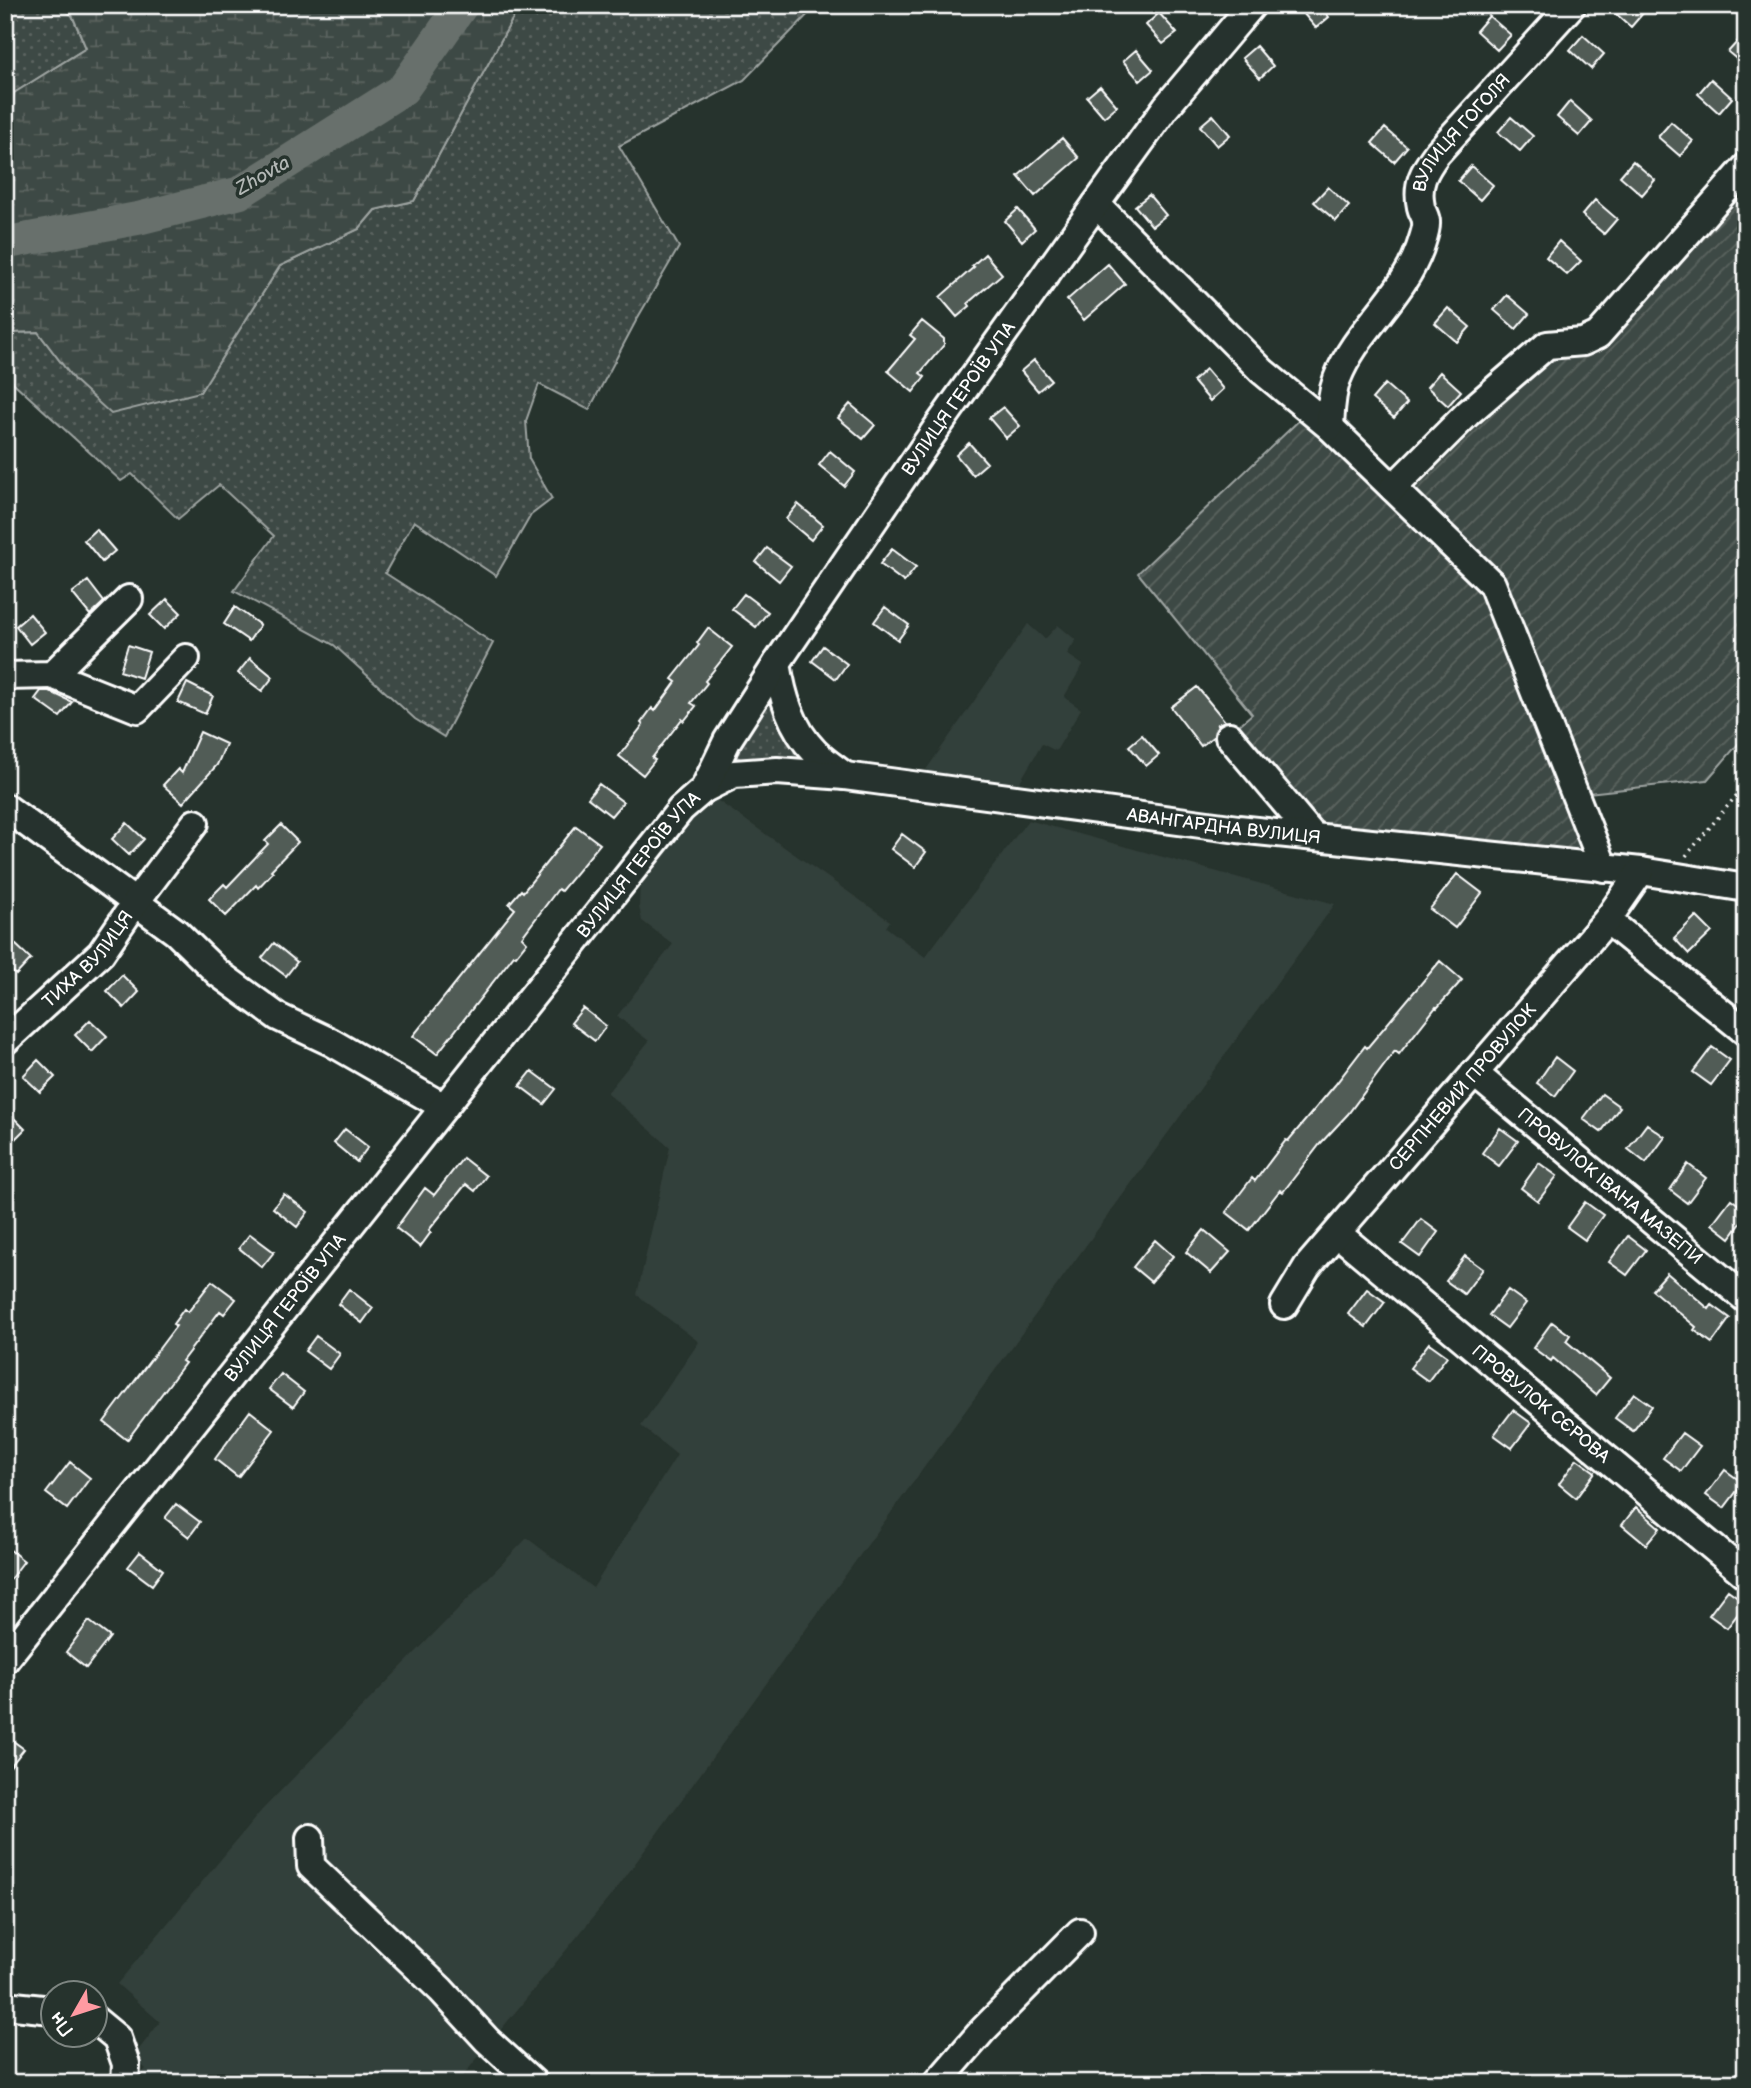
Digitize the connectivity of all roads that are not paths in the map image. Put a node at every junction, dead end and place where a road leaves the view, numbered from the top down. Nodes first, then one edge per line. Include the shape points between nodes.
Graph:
1 (1252, 5) edge
2 (1572, 5) edge
3 (1746, 167) edge
4 (1096, 204) junction
5 (1330, 427) junction
6 (1393, 488) junction
7 (129, 599) dead end
8 (186, 659) dead end
9 (776, 663) junction
10 (52, 675) junction
11 (5, 676) edge
12 (1229, 736) dead end
13 (845, 776) junction
14 (704, 789) junction
15 (5, 807) edge
16 (195, 823) dead end
17 (1313, 836) junction
18 (1604, 868) junction
19 (1641, 871) junction
20 (1746, 888) edge
21 (135, 903) junction
22 (1607, 920) junction
23 (1746, 1032) edge
24 (5, 1041) edge
25 (1474, 1073) junction
26 (444, 1107) junction
27 (1337, 1233) junction
28 (1746, 1299) edge
29 (1284, 1305) dead end
30 (1746, 1575) edge
31 (7, 1654) edge
32 (310, 1838) dead end
33 (1080, 1932) dead end
34 (5, 2005) edge
35 (38, 2009) edge
36 (108, 2031) edge
37 (125, 2083) edge
38 (534, 2083) edge
39 (937, 2083) edge

1 - 4 street, ВУЛИЦЯ ГЕРОЇВ УПА via 1166,107
2 - 5 street, ВУЛИЦЯ ГОГОЛЯ via 1422,173 1419,190 1427,223 1421,246 1392,299 1346,361 1331,400
3 - 6 street via 1598,335 1583,342 1547,345
4 - 5 street via 1262,371
4 - 9 street, ВУЛИЦЯ ГЕРОЇВ УПА
5 - 6 street
6 - 18 street via 1492,584
7 - 10 street
8 - 10 street via 137,709
9 - 13 street via 794,724 814,751
9 - 14 street, ВУЛИЦЯ ГЕРОЇВ УПА via 727,741
10 - 11 street
12 - 17 street
13 - 14 street, АВАНГАРДНА ВУЛИЦЯ via 777,771 734,774
13 - 17 street, АВАНГАРДНА ВУЛИЦЯ
14 - 26 street, ВУЛИЦЯ ГЕРОЇВ УПА via 681,809
15 - 21 street
16 - 21 street, ТИХА ВУЛИЦЯ
17 - 18 street, АВАНГАРДНА ВУЛИЦЯ
18 - 19 street, АВАНГАРДНА ВУЛИЦЯ
19 - 20 street, АВАНГАРДНА ВУЛИЦЯ
19 - 22 street, СЕРПНЕВИЙ ПРОВУЛОК
21 - 24 street, ТИХА ВУЛИЦЯ via 101,953
21 - 26 street via 176,932 218,974 278,1017
22 - 23 street
22 - 25 street, СЕРПНЕВИЙ ПРОВУЛОК
25 - 27 street, СЕРПНЕВИЙ ПРОВУЛОК
25 - 28 street, ПРОВУЛОК ІВАНА МАЗЕПИ
26 - 31 street, ВУЛИЦЯ ГЕРОЇВ УПА
27 - 29 street, СЕРПНЕВИЙ ПРОВУЛОК via 1307,1267
27 - 30 street, ПРОВУЛОК СЄРОВА
32 - 38 street via 312,1866
33 - 39 street
34 - 35 street
36 - 37 street via 117,2038 126,2064

